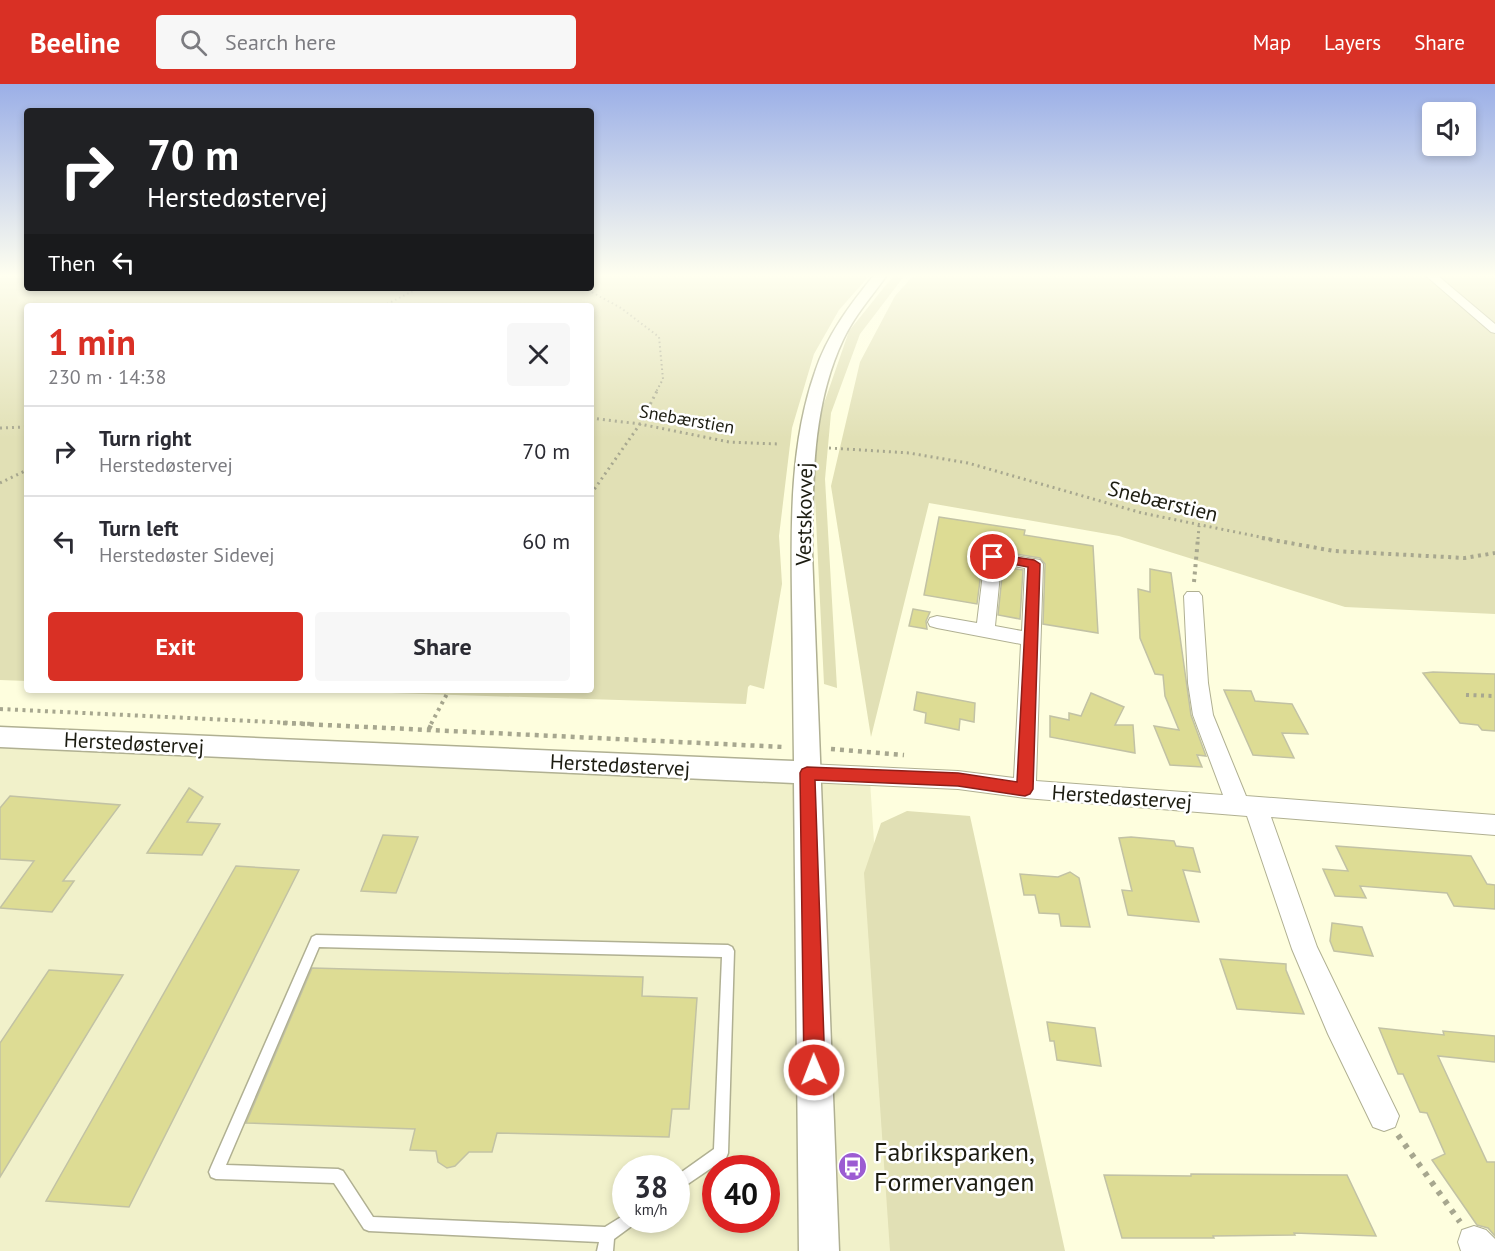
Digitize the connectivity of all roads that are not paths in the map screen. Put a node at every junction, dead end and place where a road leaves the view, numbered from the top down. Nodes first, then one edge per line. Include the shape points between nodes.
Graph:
1 (841, 329) edge
2 (1193, 596) road end
3 (937, 622) dead end
4 (985, 631) junction
5 (1031, 639) junction
6 (0, 737) edge
7 (807, 760) junction
8 (1025, 789) junction
9 (1247, 806) junction
10 (1495, 825) edge
11 (1384, 1116) road end
12 (690, 1175) edge
13 (612, 1231) edge
14 (607, 1235) junction
15 (605, 1251) edge
16 (819, 1251) edge

1 - 7 street, Vestskovvej via 817,387 805,454 802,551
2 - 9 street via 1203,715
3 - 4 street
4 - 5 street
4 - 5 street via 993,557 1034,564
5 - 8 street
6 - 7 street, Herstedøstervej
7 - 8 street, Herstedøstervej
7 - 16 street, Vestskovvej
8 - 9 street, Herstedøstervej
9 - 10 street, Herstedøstervej
9 - 11 street via 1338,1024
12 - 14 lane via 722,1153 728,951 316,941 216,1172 338,1176 369,1224
13 - 14 lane
14 - 15 lane

